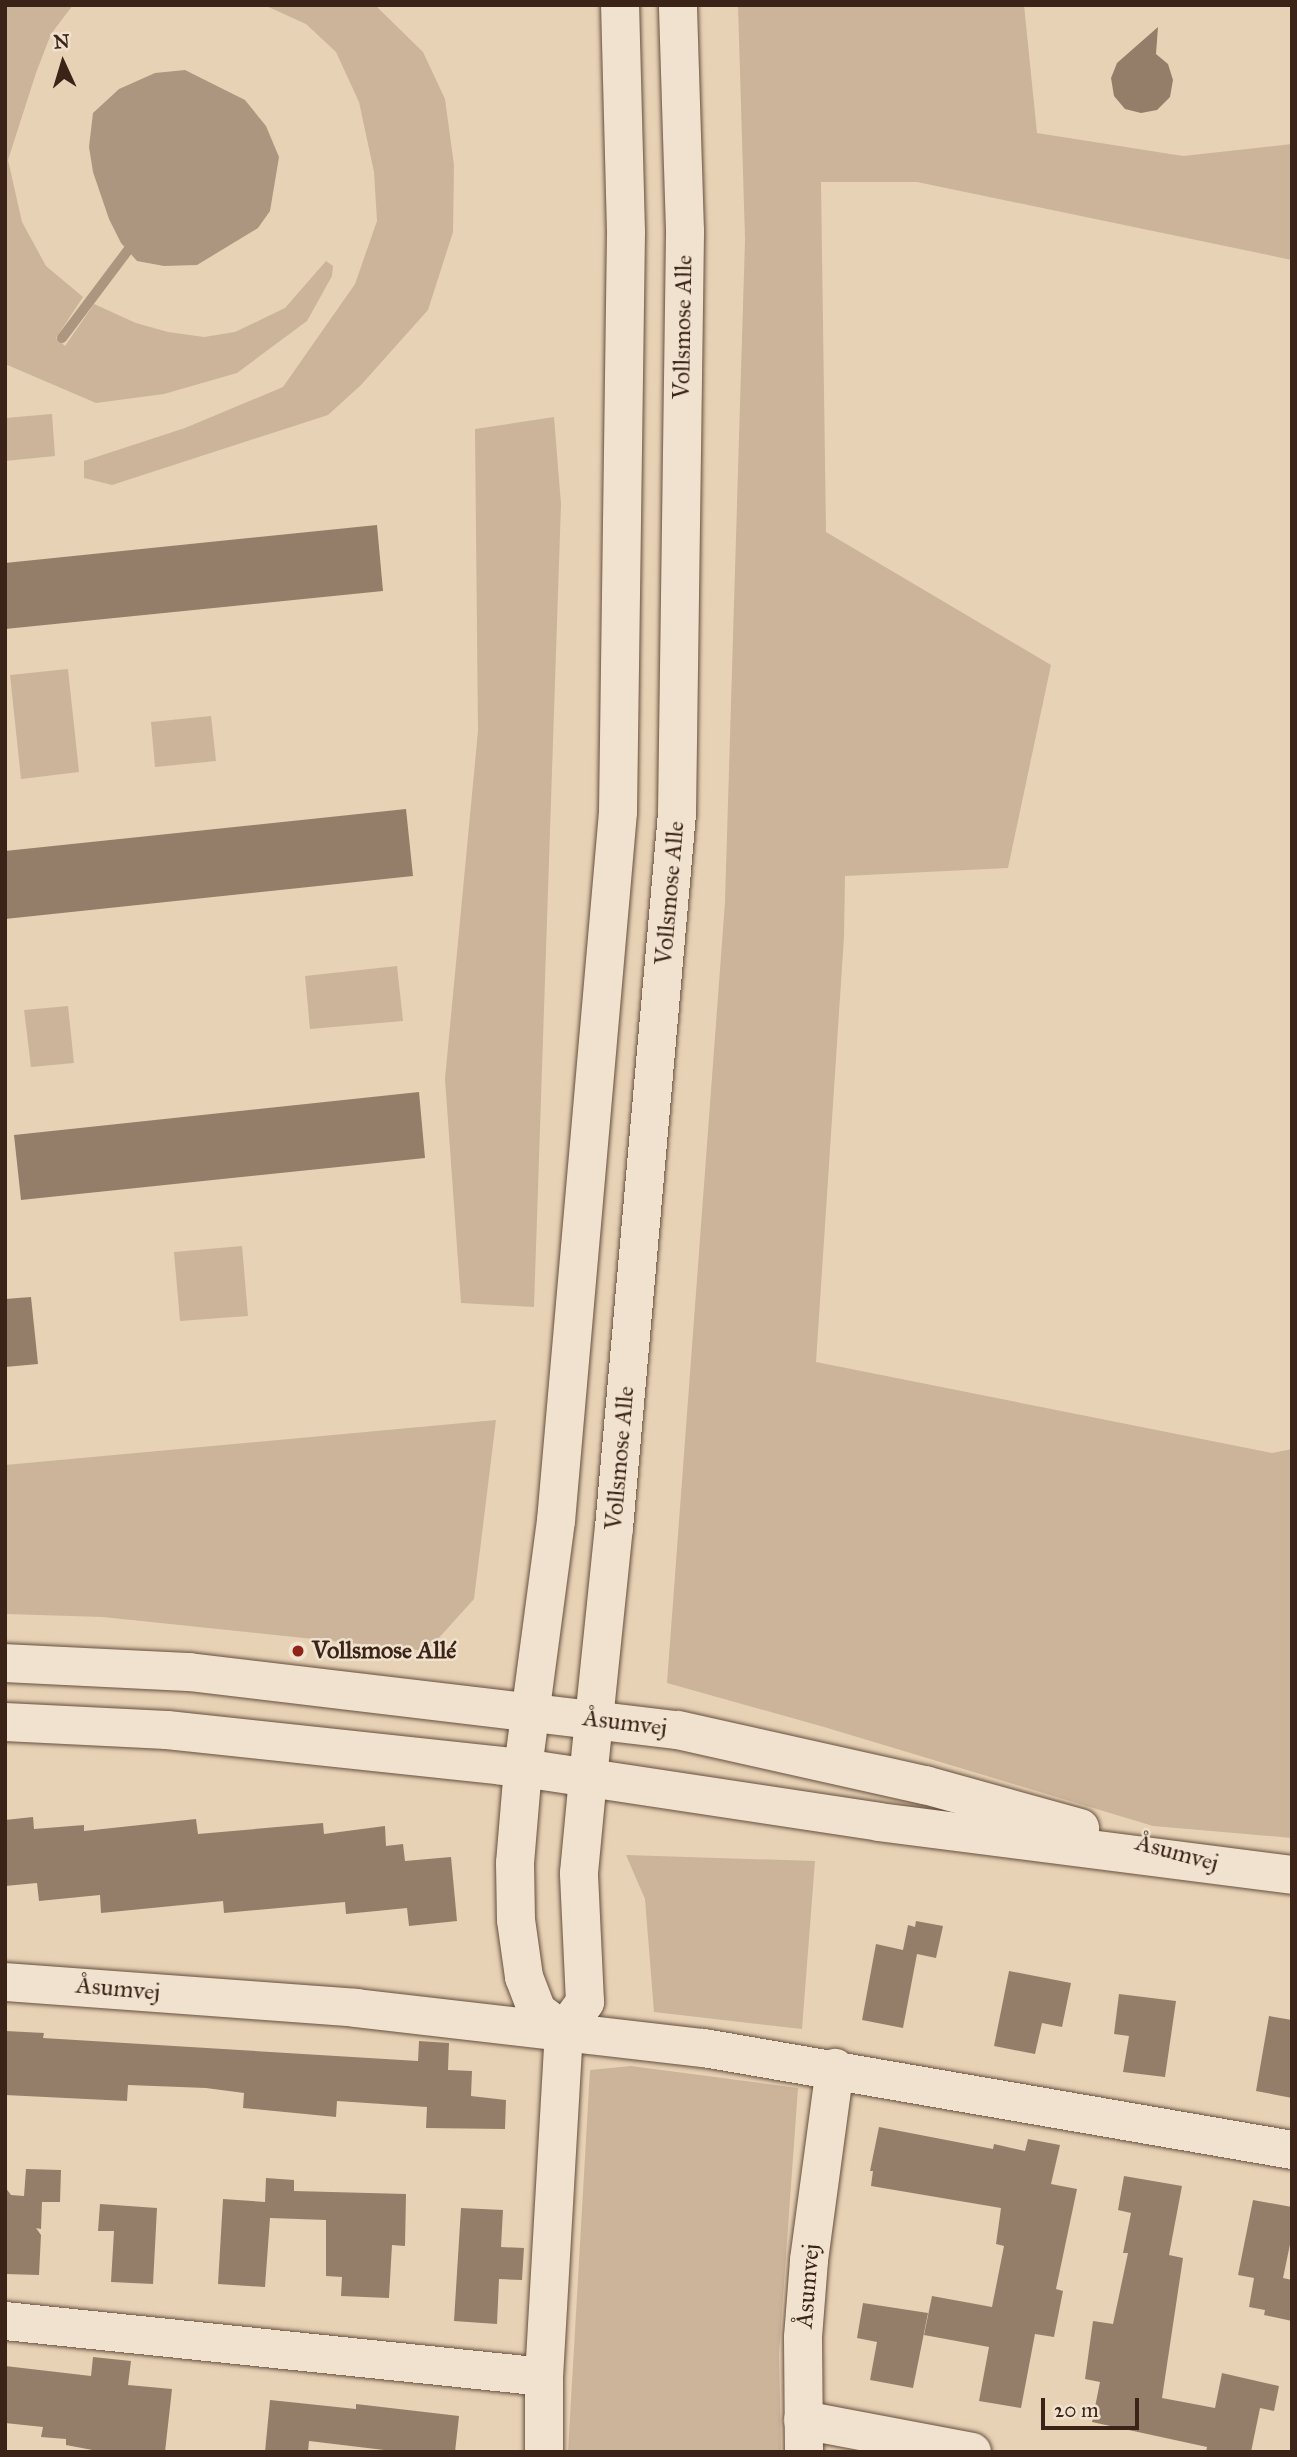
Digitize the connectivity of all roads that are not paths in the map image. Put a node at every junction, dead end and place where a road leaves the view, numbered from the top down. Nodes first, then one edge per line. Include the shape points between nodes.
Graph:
1 (620, 5) edge
2 (678, 5) edge
3 (5, 1663) edge
4 (531, 1712) junction
5 (594, 1719) junction
6 (5, 1722) edge
7 (523, 1768) junction
8 (588, 1778) junction
9 (1231, 1867) junction
10 (1292, 1875) edge
11 (5, 1982) edge
12 (564, 2031) junction
13 (835, 2068) junction
14 (1292, 2150) edge
15 (5, 2321) edge
16 (544, 2377) junction
17 (804, 2436) edge
18 (544, 2452) edge
19 (972, 2452) edge

1 - 4 street via 626,232 618,812 556,1521
2 - 5 street, Vollsmose Alle via 685,231 677,814
3 - 4 street, Åsumvej via 189,1672
4 - 5 street, Åsumvej
4 - 7 street
5 - 8 street, Vollsmose Alle
5 - 9 street, Åsumvej via 678,1730 880,1775
6 - 7 street, Åsumvej via 167,1730
7 - 8 street, Åsumvej
7 - 12 street via 515,1863 524,1977 537,2011
8 - 9 street, Åsumvej via 879,1822
8 - 12 street via 579,1873 585,2002
9 - 10 street, Åsumvej
11 - 12 street, Åsumvej via 356,2008
12 - 13 street, Åsumvej
12 - 16 street
13 - 14 street, Åsumvej
13 - 17 street, Åsumvej via 809,2260 803,2337
15 - 16 street
16 - 18 street
17 - 19 street, Åsumvej

